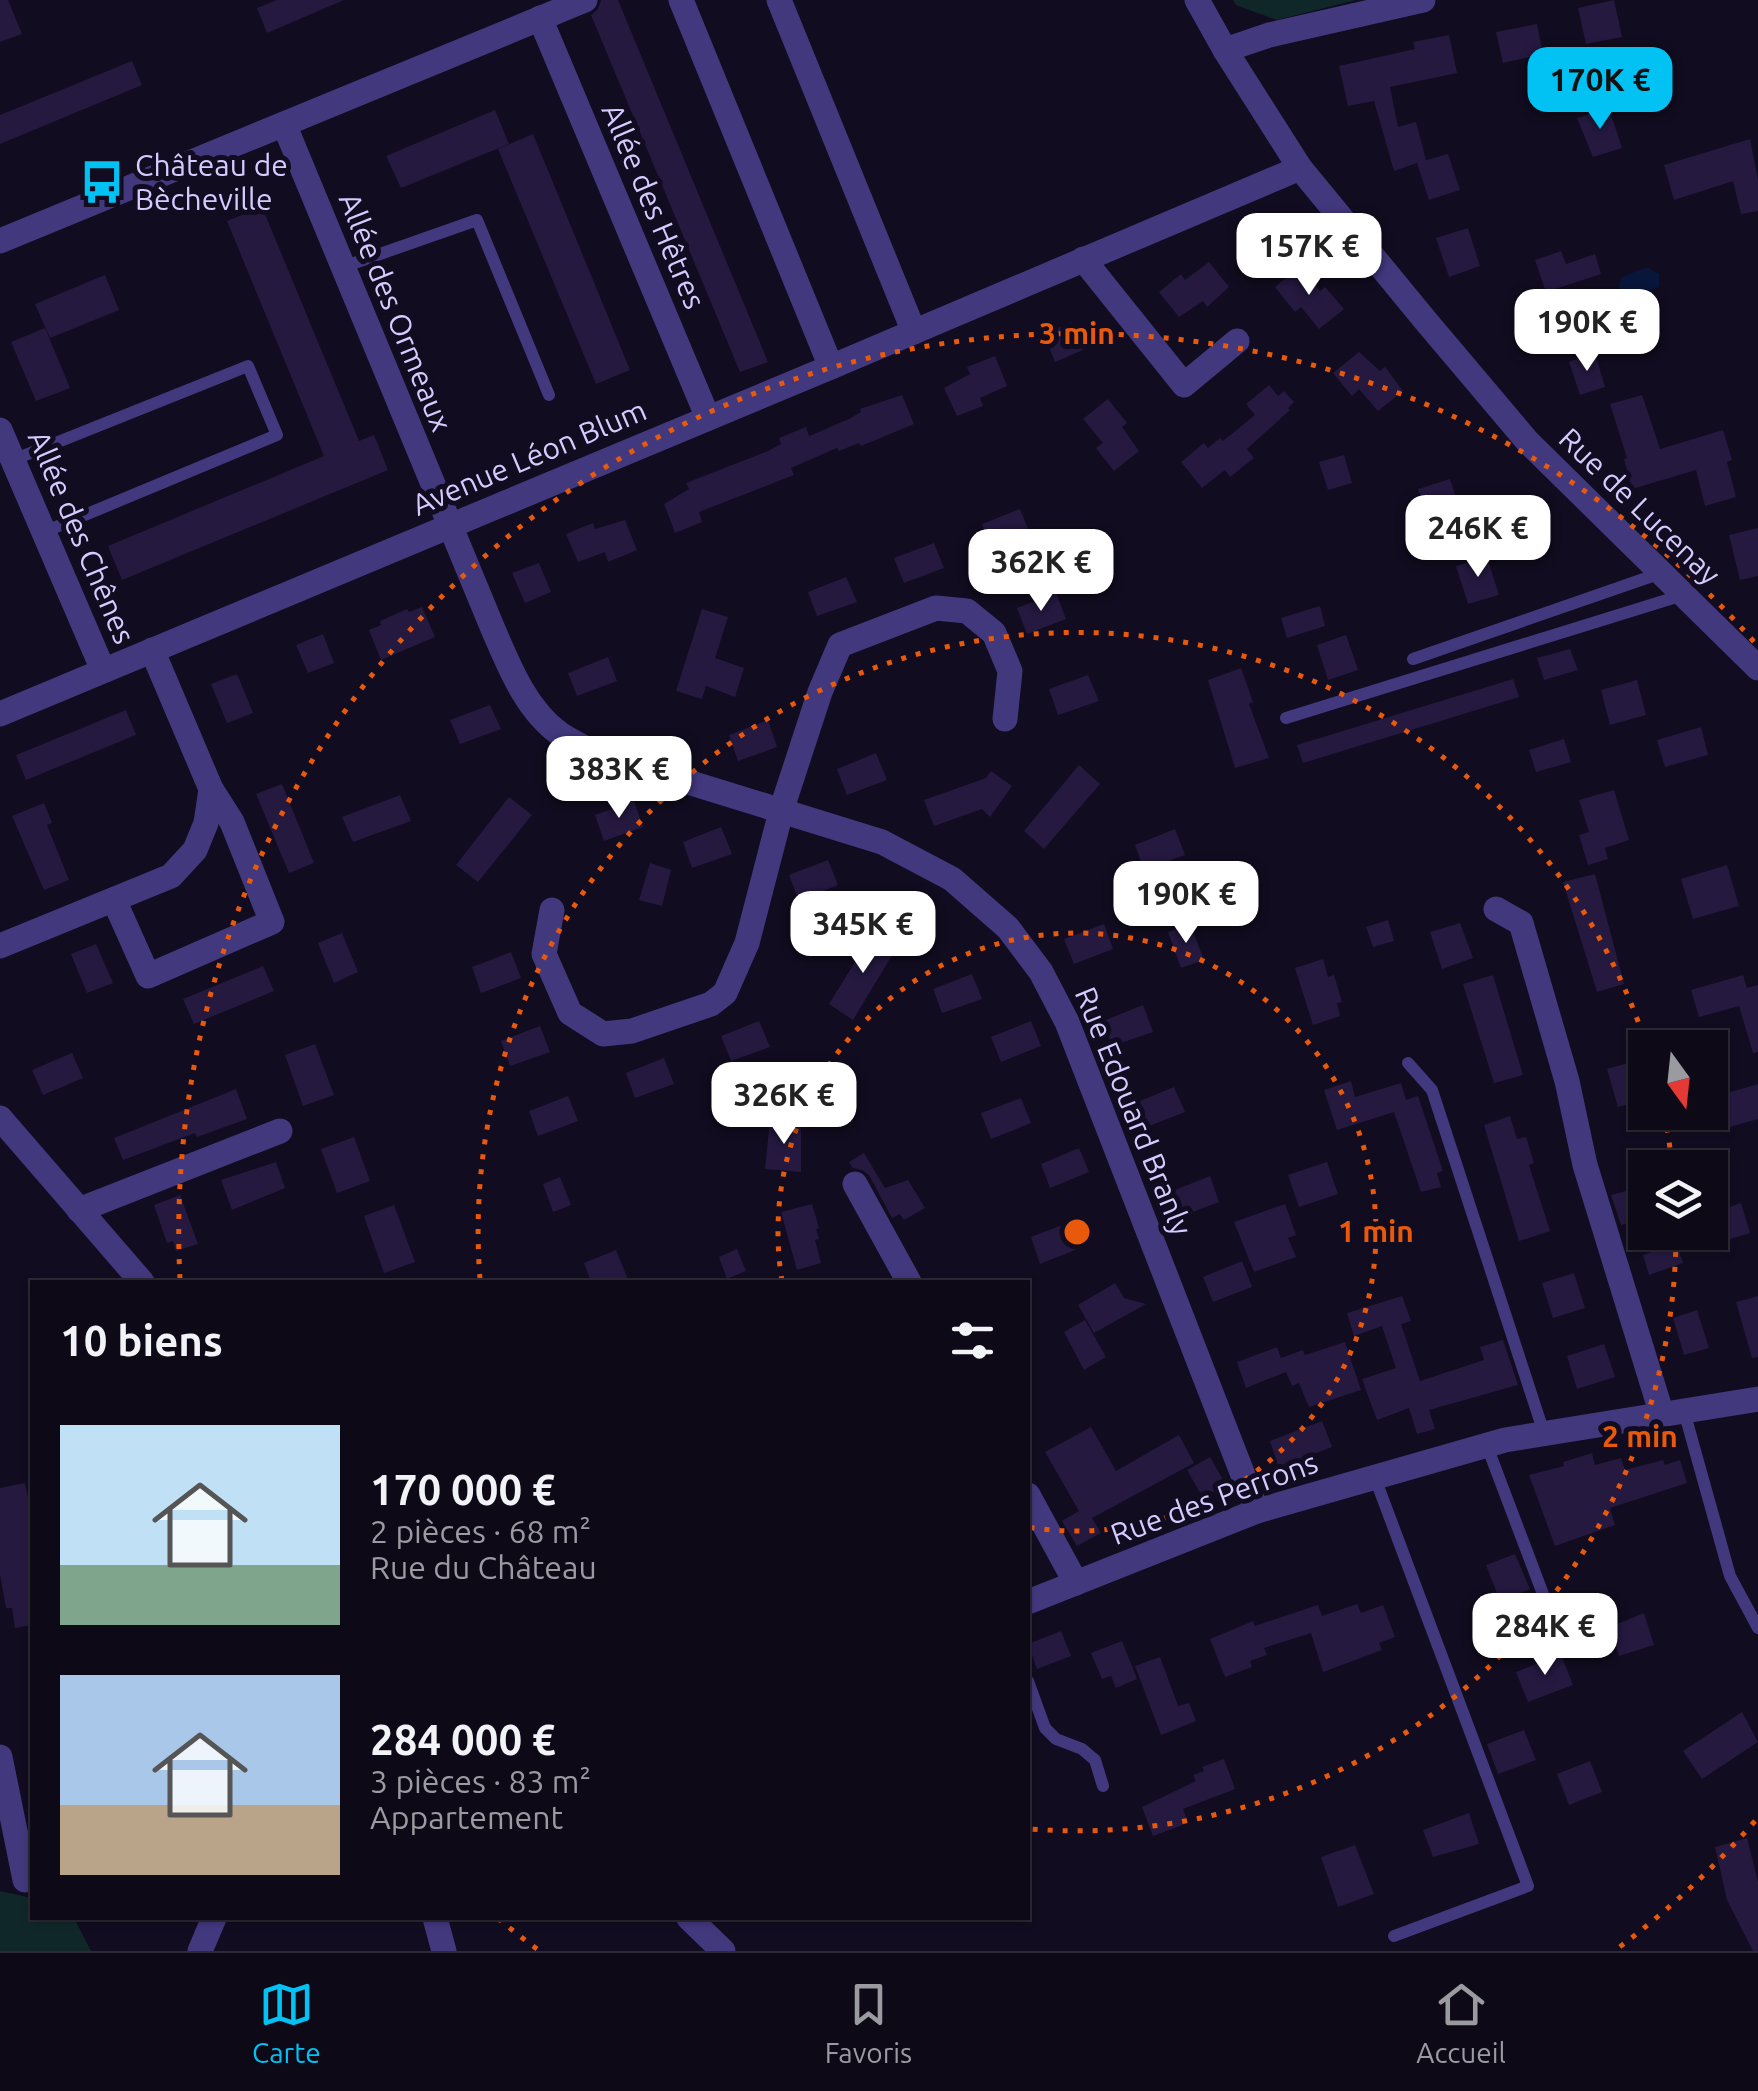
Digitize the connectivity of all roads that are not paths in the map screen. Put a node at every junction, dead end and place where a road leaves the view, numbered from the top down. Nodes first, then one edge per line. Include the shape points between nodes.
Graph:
1 (585, 0) edge
2 (680, 0) edge
3 (779, 0) edge
4 (1198, 0) edge
5 (1423, 0) edge
6 (540, 18) junction
7 (1225, 50) junction
8 (284, 124) junction
9 (1300, 168) junction
10 (0, 241) edge
11 (1083, 259) junction
12 (343, 268) junction
13 (914, 332) junction
14 (1237, 341) dead end
15 (832, 367) junction
16 (549, 395) dead end
17 (708, 418) junction
18 (0, 430) edge
19 (14, 460) junction
20 (449, 525) junction
21 (44, 532) junction
22 (1662, 573) junction
23 (1684, 595) junction
24 (152, 650) junction
25 (1413, 659) dead end
26 (1758, 668) edge
27 (104, 670) junction
28 (0, 714) edge
29 (1286, 718) dead end
30 (1004, 719) dead end
31 (211, 790) junction
32 (782, 808) junction
33 (114, 900) junction
34 (1496, 909) dead end
35 (552, 910) dead end
36 (0, 946) edge
37 (1408, 1064) dead end
38 (0, 1118) edge
39 (280, 1131) dead end
40 (9, 1141) edge
41 (855, 1184) dead end
42 (79, 1210) junction
43 (140, 1280) edge
44 (908, 1280) edge
45 (1758, 1398) edge
46 (1673, 1413) junction
47 (1544, 1433) junction
48 (1487, 1446) junction
49 (1375, 1478) junction
50 (1030, 1499) edge
51 (1257, 1512) junction
52 (1076, 1583) junction
53 (1030, 1601) edge
54 (1758, 1628) edge
55 (1560, 1639) dead end
56 (1030, 1686) edge
57 (0, 1757) edge
58 (1103, 1786) dead end
59 (19, 1878) edge
60 (213, 1920) edge
61 (436, 1920) edge
62 (691, 1920) edge
63 (1394, 1936) dead end
64 (200, 1951) edge
65 (444, 1951) edge
66 (723, 1951) edge

1 - 6 street
2 - 15 street
3 - 13 street
4 - 7 street, Rue de Lucenay
5 - 7 street
6 - 8 street
6 - 17 street, Allée des Hêtres
7 - 9 street, Rue de Lucenay
8 - 10 street
8 - 12 street, Allée des Ormeaux
9 - 11 street, Avenue Léon Blum
9 - 22 street, Rue de Lucenay via 1528,442
11 - 13 street, Avenue Léon Blum
11 - 14 street via 1184,384
12 - 16 lane via 477,220
12 - 20 street, Allée des Ormeaux
13 - 15 street, Avenue Léon Blum
15 - 17 street, Avenue Léon Blum
17 - 20 street, Avenue Léon Blum
18 - 19 street, Allée des Chênes
19 - 21 street, Allée des Chênes
19 - 21 lane via 248,366 277,436
20 - 24 street, Avenue Léon Blum
20 - 32 street, Rue Edouard Branly via 514,679 558,733 594,753
21 - 27 street, Allée des Chênes
22 - 23 street, Rue de Lucenay
22 - 25 lane
23 - 26 street, Rue de Lucenay
23 - 29 lane
24 - 27 street, Avenue Léon Blum
24 - 31 street
27 - 28 street, Avenue Léon Blum
30 - 32 street via 1010,671 994,633 968,611 936,608 840,644
31 - 33 street via 195,850 171,876
31 - 33 street via 232,822 272,922 148,976
32 - 35 street via 746,943 725,992 711,1004 603,1034 570,1013 544,954
32 - 51 street, Rue Edouard Branly via 882,842 952,879 1008,928 1041,972 1067,1022
33 - 36 street
34 - 46 street via 1521,923 1585,1165
37 - 47 lane via 1432,1090
38 - 40 street
39 - 42 street
40 - 42 street
41 - 44 street
42 - 43 street
45 - 46 street, Rue des Perrons
46 - 47 street, Rue des Perrons
46 - 54 lane via 1730,1576
47 - 48 street, Rue des Perrons
48 - 49 street, Rue des Perrons
48 - 55 lane
49 - 51 street, Rue des Perrons
49 - 63 lane via 1528,1886
50 - 52 street
51 - 52 street, Rue des Perrons
52 - 53 street, Rue des Perrons
56 - 58 lane via 1046,1728 1094,1760
57 - 59 street
60 - 64 street
61 - 65 street
62 - 66 street

